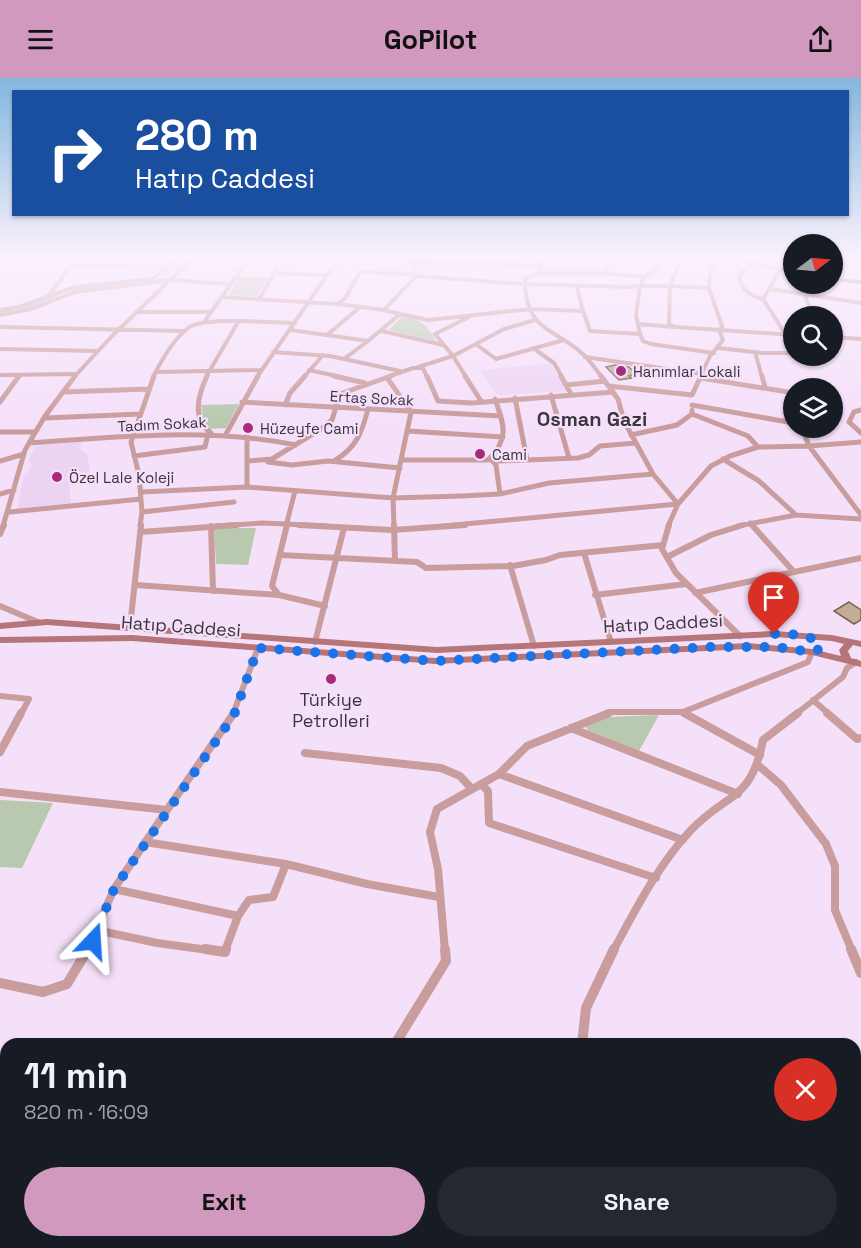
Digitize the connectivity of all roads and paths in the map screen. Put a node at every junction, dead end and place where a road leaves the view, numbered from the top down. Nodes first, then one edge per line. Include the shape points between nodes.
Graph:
1 (136, 312) edge
2 (211, 312) edge
3 (303, 313) edge
4 (353, 313) edge
5 (394, 313) edge
6 (497, 313) edge
7 (532, 313) edge
8 (584, 313) edge
9 (636, 313) edge
10 (668, 313) edge
11 (716, 313) edge
12 (772, 313) edge
13 (400, 314) junction
14 (474, 315) junction
15 (428, 320) junction
16 (535, 320) junction
17 (205, 321) junction
18 (238, 322) junction
19 (296, 323) junction
20 (638, 324) junction
21 (0, 327) edge
22 (676, 327) junction
23 (721, 329) junction
24 (118, 330) junction
25 (290, 330) junction
26 (783, 330) edge
27 (185, 331) junction
28 (382, 331) junction
29 (327, 334) junction
30 (435, 334) junction
31 (640, 334) junction
32 (783, 335) edge
33 (843, 338) edge
34 (861, 339) edge
35 (368, 340) junction
36 (564, 340) junction
37 (477, 345) junction
38 (444, 346) junction
39 (533, 348) junction
40 (718, 348) junction
41 (0, 349) edge
42 (97, 351) junction
43 (273, 352) junction
44 (755, 352) junction
45 (714, 353) junction
46 (783, 353) edge
47 (323, 356) junction
48 (453, 356) junction
49 (585, 357) junction
50 (344, 359) junction
51 (416, 368) junction
52 (261, 370) junction
53 (309, 370) junction
54 (156, 372) junction
55 (209, 372) junction
56 (402, 372) junction
57 (76, 374) junction
58 (0, 375) edge
59 (20, 375) junction
60 (702, 376) junction
61 (388, 378) junction
62 (369, 384) junction
63 (566, 385) junction
64 (609, 386) junction
65 (765, 387) junction
66 (148, 389) junction
67 (783, 391) edge
68 (63, 392) junction
69 (570, 394) junction
70 (551, 395) junction
71 (692, 395) junction
72 (515, 398) junction
73 (495, 399) junction
74 (481, 401) junction
75 (0, 402) edge
76 (242, 402) junction
77 (285, 405) junction
78 (692, 405) junction
79 (335, 408) junction
80 (368, 410) junction
81 (861, 410) edge
82 (411, 412) junction
83 (140, 414) junction
84 (692, 414) junction
85 (501, 416) junction
86 (45, 418) junction
87 (783, 421) edge
88 (408, 431) junction
89 (0, 432) edge
90 (35, 432) junction
91 (861, 433) edge
92 (210, 434) junction
93 (226, 434) junction
94 (631, 435) junction
95 (247, 436) junction
96 (132, 437) junction
97 (503, 437) junction
98 (806, 438) edge
99 (861, 442) edge
100 (29, 443) junction
101 (636, 443) junction
102 (296, 445) junction
103 (809, 446) junction
104 (758, 447) junction
105 (24, 454) junction
106 (134, 456) junction
107 (490, 458) junction
108 (569, 458) junction
109 (723, 459) junction
110 (402, 460) junction
111 (527, 460) junction
112 (0, 461) edge
113 (248, 461) junction
114 (263, 461) junction
115 (333, 461) junction
116 (400, 468) junction
117 (653, 474) junction
118 (247, 488) junction
119 (14, 490) junction
120 (295, 491) junction
121 (0, 494) edge
122 (500, 494) junction
123 (141, 495) junction
124 (393, 498) junction
125 (234, 502) dead end
126 (678, 504) junction
127 (10, 512) junction
128 (142, 512) junction
129 (796, 515) junction
130 (861, 517) edge
131 (288, 523) junction
132 (750, 523) junction
133 (211, 526) junction
134 (344, 528) junction
135 (392, 530) junction
136 (141, 532) junction
137 (0, 534) edge
138 (663, 545) junction
139 (584, 553) junction
140 (280, 555) junction
141 (667, 557) junction
142 (338, 558) junction
143 (861, 558) edge
144 (395, 561) junction
145 (510, 565) junction
146 (794, 572) junction
147 (686, 584) junction
148 (136, 585) junction
149 (213, 591) junction
150 (695, 593) junction
151 (279, 595) junction
152 (595, 595) junction
153 (0, 606) edge
154 (324, 606) junction
155 (43, 622) junction
156 (0, 626) edge
157 (130, 627) junction
158 (740, 636) junction
159 (808, 636) junction
160 (38, 639) junction
161 (0, 640) edge
162 (315, 642) junction
163 (611, 642) junction
164 (858, 642) edge
165 (534, 646) junction
166 (258, 648) junction
167 (812, 652) junction
168 (854, 662) edge
169 (0, 696) edge
170 (813, 700) junction
171 (682, 712) junction
172 (571, 728) junction
173 (861, 738) edge
174 (0, 752) edge
175 (305, 753) dead end
176 (760, 755) junction
177 (758, 765) junction
178 (499, 774) junction
179 (482, 785) junction
180 (472, 789) junction
181 (0, 792) edge
182 (738, 794) junction
183 (166, 810) junction
184 (683, 840) junction
185 (145, 842) junction
186 (286, 864) junction
187 (656, 878) junction
188 (114, 889) junction
189 (439, 897) junction
190 (238, 916) junction
191 (96, 930) junction
192 (861, 973) edge
193 (0, 983) edge
194 (400, 1038) edge
195 (583, 1038) edge

1 - 24 street
2 - 17 street
3 - 19 street
4 - 29 street
5 - 13 street
6 - 14 street
7 - 16 street
8 - 31 street via 590,331
9 - 20 street
10 - 22 street via 669,324
11 - 23 street
12 - 26 street
13 - 15 street
13 - 28 street
14 - 15 street
14 - 30 street
15 - 30 street
16 - 36 street
16 - 37 street via 514,324
17 - 18 street
17 - 27 street
18 - 19 street
18 - 55 street
19 - 25 street
20 - 22 street
20 - 31 street
21 - 24 street
22 - 23 street
23 - 32 street
23 - 40 street via 723,340
24 - 27 street
24 - 42 street
25 - 29 street
25 - 43 street
27 - 54 street
28 - 35 street
28 - 38 street
29 - 35 street
30 - 38 street
31 - 45 street via 652,346 701,348
33 - 34 street
35 - 50 street
36 - 39 street
36 - 49 street
37 - 39 street via 496,359
37 - 48 street
38 - 48 street
39 - 63 street via 554,363
40 - 44 street
40 - 45 street
41 - 42 street
42 - 57 street
43 - 47 street
43 - 52 street
44 - 46 street
44 - 65 street
45 - 60 street
47 - 50 street
47 - 53 street
48 - 51 street
48 - 74 street
49 - 60 street
49 - 64 street
50 - 56 street
51 - 56 street
51 - 74 street via 423,368 438,401
52 - 55 street
52 - 76 street
53 - 62 street
53 - 77 street
54 - 55 street
54 - 66 street
55 - 92 street via 197,405 201,425
56 - 61 street
57 - 59 street
57 - 68 street
58 - 59 street
59 - 75 street
60 - 65 street
60 - 71 street
61 - 62 street
61 - 82 street
62 - 79 street via 340,394
63 - 64 street
63 - 69 street
64 - 69 street
64 - 71 street
64 - 94 street
65 - 67 street
66 - 68 street
66 - 83 street
68 - 86 street
69 - 70 street
70 - 72 street
70 - 108 street
71 - 78 street
72 - 73 street
72 - 111 street
73 - 74 street
73 - 85 street
76 - 77 street, Ertaş Sokak
76 - 93 street
77 - 79 street, Ertaş Sokak
78 - 84 street
78 - 87 street
79 - 80 street, Ertaş Sokak
79 - 102 street via 332,420
80 - 82 street, Ertaş Sokak
80 - 115 street via 357,445
81 - 91 street via 854,412 849,422
82 - 85 street, Ertaş Sokak
82 - 88 street
83 - 86 street
83 - 96 street
84 - 94 street via 677,425
84 - 104 street via 748,436
85 - 97 street via 506,428
86 - 90 street
88 - 97 street
88 - 110 street
89 - 90 street
90 - 100 street
92 - 93 street, Tadım Sokak
92 - 96 street, Tadım Sokak
92 - 106 street via 205,447
93 - 95 street, Tadım Sokak
94 - 101 street
95 - 102 street, Tadım Sokak
95 - 113 street
96 - 100 street, Tadım Sokak
96 - 106 street
97 - 107 street
98 - 103 street
99 - 103 street
100 - 105 street
101 - 108 street via 600,446 589,455
101 - 117 street
102 - 114 street
103 - 104 street
103 - 130 street
104 - 109 street
105 - 112 street
105 - 119 street
106 - 123 street
107 - 110 street
107 - 111 street
107 - 122 street
108 - 111 street
109 - 126 street via 707,469
109 - 129 street via 759,481
110 - 116 street
113 - 114 street
113 - 118 street
114 - 115 street via 292,465
115 - 116 street
116 - 124 street
117 - 122 street via 549,483
117 - 126 street
118 - 120 street
118 - 123 street
119 - 121 street
119 - 127 street
120 - 124 street
120 - 131 street
122 - 124 street
123 - 127 street
123 - 128 street
124 - 135 street
125 - 128 street
126 - 135 street
126 - 138 street
127 - 137 street
128 - 136 street
129 - 130 street
129 - 132 street
131 - 133 street
131 - 134 street
131 - 140 street
132 - 141 street via 711,535
132 - 146 street
133 - 136 street
133 - 149 street
134 - 135 street
134 - 142 street
135 - 144 street
136 - 148 street
138 - 139 street
138 - 141 street
139 - 145 street
139 - 152 street
140 - 142 street
140 - 151 street via 272,586
141 - 147 street
142 - 144 street
142 - 154 street
143 - 146 street
144 - 145 street via 417,562 426,568
145 - 165 street
146 - 150 street
147 - 150 street
147 - 152 street
148 - 149 street
148 - 157 street
149 - 151 street
150 - 158 street
151 - 154 street
152 - 163 street
153 - 155 street
154 - 162 street
155 - 156 main road, Hatıp Caddesi
155 - 157 main road, Hatıp Caddesi
155 - 160 main road via 28,628 26,633
157 - 162 main road, Hatıp Caddesi
158 - 159 main road, Hatıp Caddesi
158 - 163 main road, Hatıp Caddesi
159 - 164 main road, Hatıp Caddesi
159 - 167 main road via 820,645 820,649
160 - 161 main road, Hatıp Caddesi
160 - 166 main road, Hatıp Caddesi via 132,638
162 - 165 main road, Hatıp Caddesi via 438,650
163 - 165 main road, Hatıp Caddesi
164 - 168 main road via 843,650
166 - 167 main road, Hatıp Caddesi via 435,661 748,646
166 - 183 street via 234,715
167 - 168 main road, Hatıp Caddesi
167 - 171 street via 808,662 794,669
168 - 170 street via 843,677
169 - 174 street via 29,699
170 - 173 street via 856,739
170 - 176 street via 763,740
171 - 172 street via 611,712
171 - 176 street
172 - 178 street via 526,746
172 - 182 street
175 - 180 street via 441,768 460,776
176 - 177 street
177 - 182 street
177 - 192 street via 780,785 826,844 835,866 835,910
178 - 179 street
178 - 184 street
179 - 180 street
179 - 187 street via 488,792 489,823
180 - 189 street via 437,809 430,832
181 - 183 street
182 - 184 street
183 - 185 street
184 - 187 street
185 - 186 street
185 - 188 street
186 - 189 street
186 - 190 street via 273,897 249,900
187 - 195 street via 599,978 586,1008
188 - 190 street
188 - 191 street
189 - 194 street via 446,961
190 - 191 street via 225,952
191 - 193 street via 67,984 43,992

